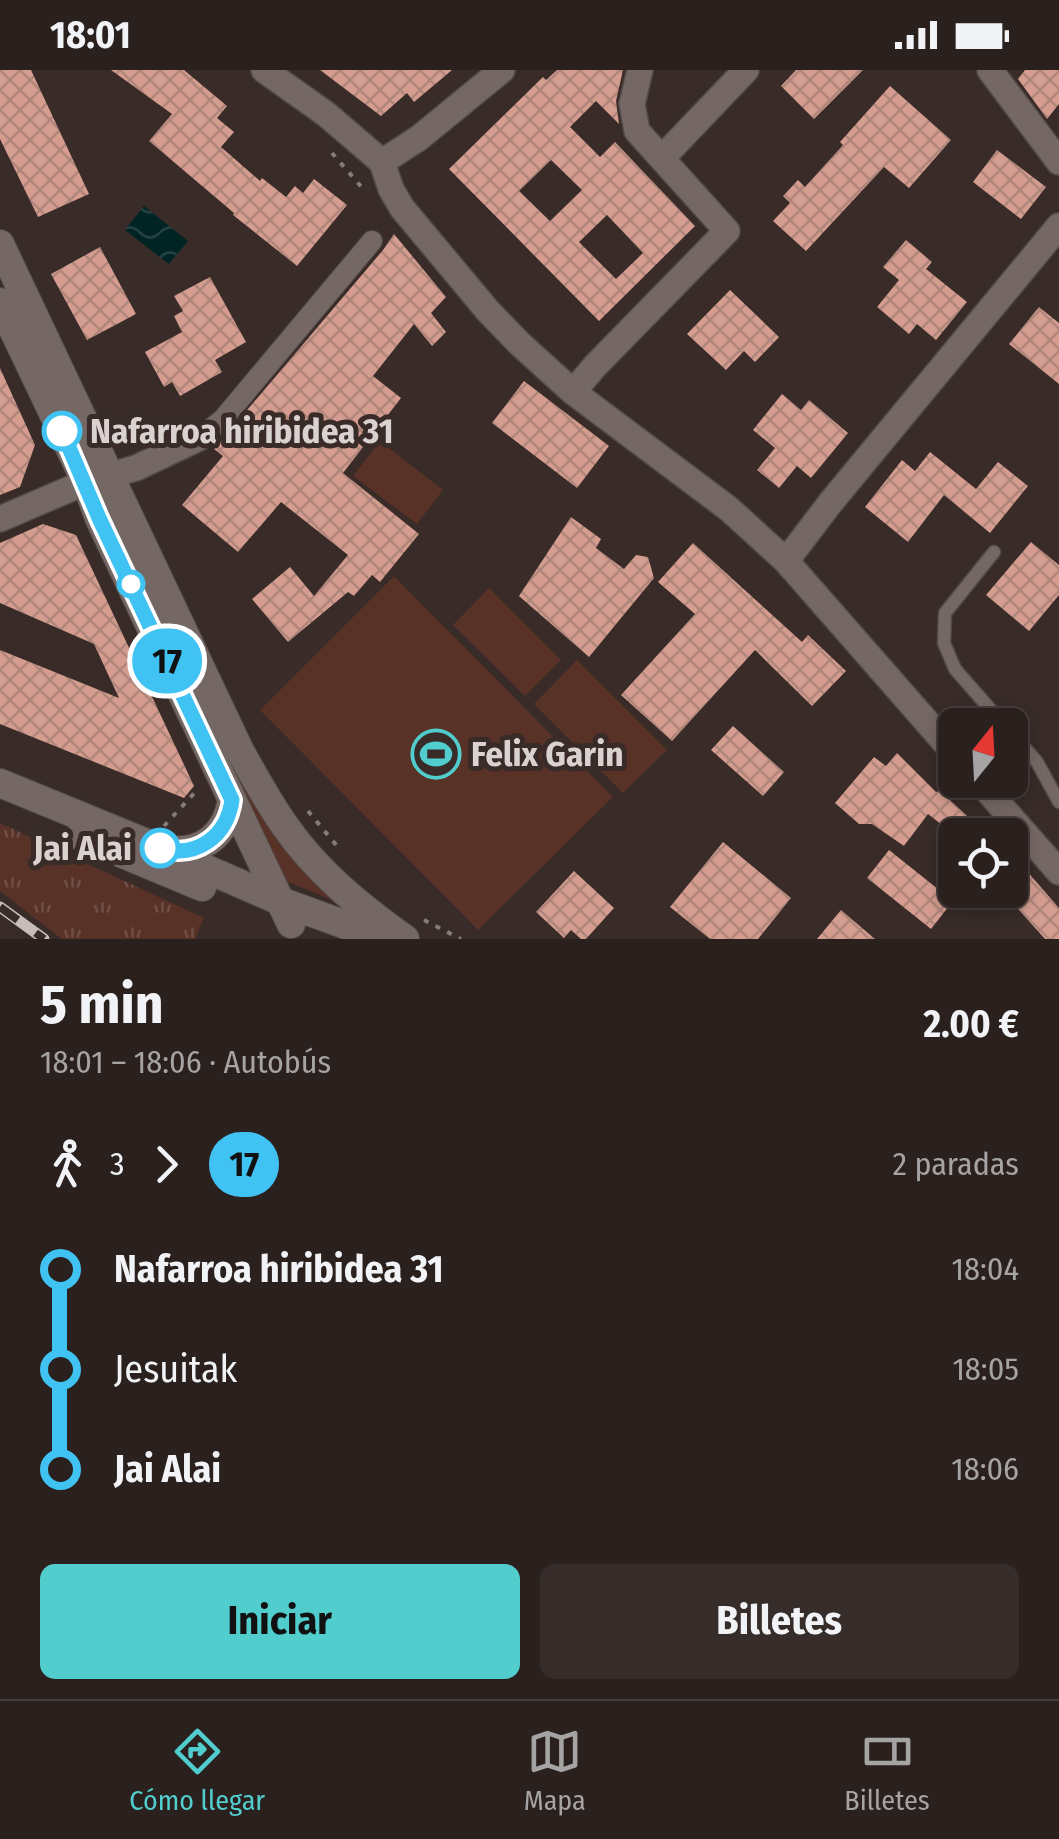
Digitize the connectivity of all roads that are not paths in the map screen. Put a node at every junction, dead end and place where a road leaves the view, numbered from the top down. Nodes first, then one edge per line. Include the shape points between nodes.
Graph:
1 (264, 70) edge
2 (502, 70) edge
3 (640, 70) edge
4 (746, 70) edge
5 (990, 70) edge
6 (662, 158) junction
7 (382, 162) junction
8 (1059, 162) edge
9 (1059, 226) edge
10 (372, 241) dead end
11 (0, 244) edge
12 (0, 302) edge
13 (572, 392) junction
14 (199, 438) joint
15 (98, 480) junction
16 (0, 519) edge
17 (994, 552) dead end
18 (786, 561) junction
19 (989, 708) edge
20 (938, 735) edge
21 (1028, 752) edge
22 (0, 783) edge
23 (996, 798) edge
24 (232, 800) junction
25 (1059, 802) edge
26 (0, 803) edge
27 (160, 836) junction
28 (1055, 858) edge
29 (286, 912) junction
30 (412, 928) edge
31 (329, 939) edge
32 (384, 939) edge

1 - 7 street
2 - 7 street
3 - 6 street via 632,104 637,131
4 - 6 street
5 - 8 street
6 - 13 street via 727,231
7 - 13 street via 402,208 488,311
9 - 18 street
10 - 14 street via 224,420
11 - 15 main road
12 - 15 main road
13 - 18 street
14 - 15 street
15 - 16 street
15 - 24 main road via 99,518
15 - 30 main road via 267,800 348,896
17 - 19 lane via 946,614 944,642 955,669
18 - 20 street
21 - 25 lane
22 - 27 main road
23 - 28 street
24 - 27 main road via 211,841 167,850
24 - 29 main road
26 - 29 main road
27 - 29 main road
29 - 31 main road
29 - 32 main road

